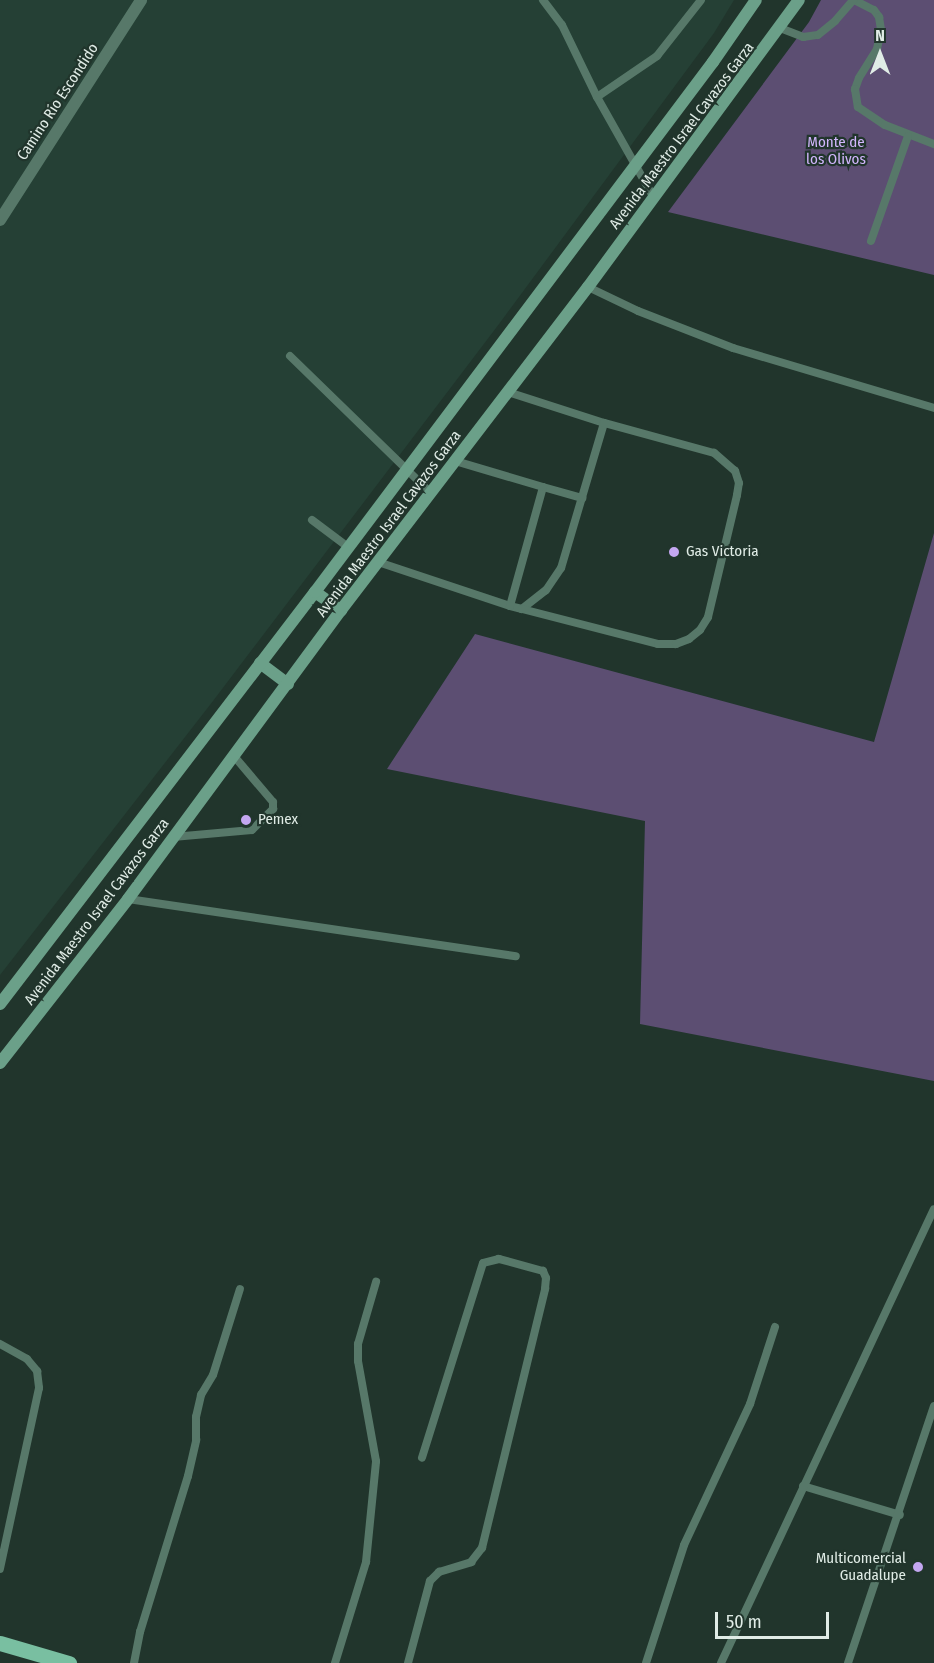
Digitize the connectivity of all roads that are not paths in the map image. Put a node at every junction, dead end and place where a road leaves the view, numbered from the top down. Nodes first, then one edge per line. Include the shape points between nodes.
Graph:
1 (141, 0) edge
2 (543, 0) edge
3 (701, 0) edge
4 (756, 0) edge
5 (799, 0) edge
6 (854, 0) edge
7 (780, 28) junction
8 (597, 98) junction
9 (908, 136) junction
10 (934, 144) edge
11 (635, 165) junction
12 (654, 198) junction
13 (0, 220) edge
14 (871, 241) dead end
15 (588, 287) junction
16 (290, 356) dead end
17 (508, 392) junction
18 (934, 408) edge
19 (604, 423) junction
20 (455, 461) junction
21 (406, 470) junction
22 (543, 487) junction
23 (431, 493) junction
24 (582, 498) junction
25 (312, 520) dead end
26 (348, 548) junction
27 (378, 562) junction
28 (315, 592) junction
29 (510, 606) junction
30 (522, 609) junction
31 (342, 610) junction
32 (260, 663) junction
33 (288, 684) junction
34 (234, 756) junction
35 (172, 837) junction
36 (128, 899) junction
37 (516, 956) dead end
38 (0, 1004) edge
39 (0, 1063) edge
40 (934, 1209) edge
41 (932, 1220) edge
42 (376, 1282) dead end
43 (240, 1288) dead end
44 (775, 1327) dead end
45 (0, 1344) edge
46 (934, 1406) edge
47 (422, 1458) dead end
48 (803, 1486) junction
49 (900, 1515) junction
50 (0, 1569) edge
51 (0, 1643) edge
52 (69, 1663) edge
53 (134, 1663) edge
54 (335, 1663) edge
55 (408, 1663) edge
56 (646, 1663) edge
57 (721, 1663) edge
58 (848, 1663) edge

1 - 13 street, Camino Río Escondido
2 - 8 lane via 562,25
3 - 8 lane via 657,56
4 - 11 main road, Avenida Maestro Israel Cavazos Garza
5 - 7 main road, Avenida Maestro Israel Cavazos Garza
6 - 7 lane via 818,35 803,37
6 - 9 lane via 874,10 881,30 877,49 855,89 858,107
7 - 12 main road, Avenida Maestro Israel Cavazos Garza
8 - 11 lane
9 - 10 lane
9 - 14 lane
11 - 12 lane
11 - 21 main road, Avenida Maestro Israel Cavazos Garza
12 - 15 main road, Avenida Maestro Israel Cavazos Garza
15 - 17 main road, Avenida Maestro Israel Cavazos Garza
15 - 18 lane via 733,348
16 - 21 lane
17 - 19 lane
17 - 20 main road, Avenida Maestro Israel Cavazos Garza
19 - 24 lane
19 - 30 lane via 714,453 735,471 737,495 708,617 689,639 658,644
20 - 22 lane
20 - 23 main road, Avenida Maestro Israel Cavazos Garza
21 - 23 lane
21 - 26 main road, Avenida Maestro Israel Cavazos Garza
22 - 24 lane
22 - 29 lane
23 - 27 main road, Avenida Maestro Israel Cavazos Garza
24 - 30 lane via 561,568 546,590
25 - 26 lane
26 - 28 main road, Avenida Maestro Israel Cavazos Garza
27 - 29 lane
27 - 31 main road, Avenida Maestro Israel Cavazos Garza
28 - 31 main road
28 - 32 main road, Avenida Maestro Israel Cavazos Garza
29 - 30 lane
31 - 33 main road, Avenida Maestro Israel Cavazos Garza
32 - 33 main road
32 - 38 main road, Avenida Maestro Israel Cavazos Garza
33 - 34 main road, Avenida Maestro Israel Cavazos Garza
34 - 35 main road, Avenida Maestro Israel Cavazos Garza
34 - 35 lane via 274,803 273,809 252,830
35 - 36 main road, Avenida Maestro Israel Cavazos Garza
36 - 37 lane
36 - 39 main road, Avenida Maestro Israel Cavazos Garza
40 - 41 lane
41 - 48 lane
42 - 54 lane via 358,1344 376,1461 366,1562
43 - 53 lane via 213,1375 201,1395 188,1476
44 - 56 lane via 750,1404 684,1545
45 - 50 lane via 27,1359 37,1371 39,1388
46 - 49 lane
47 - 55 lane via 483,1263 499,1259 543,1271 545,1288 482,1548 471,1562 439,1572 430,1581
48 - 49 lane
48 - 57 lane
49 - 58 lane
51 - 52 main road

